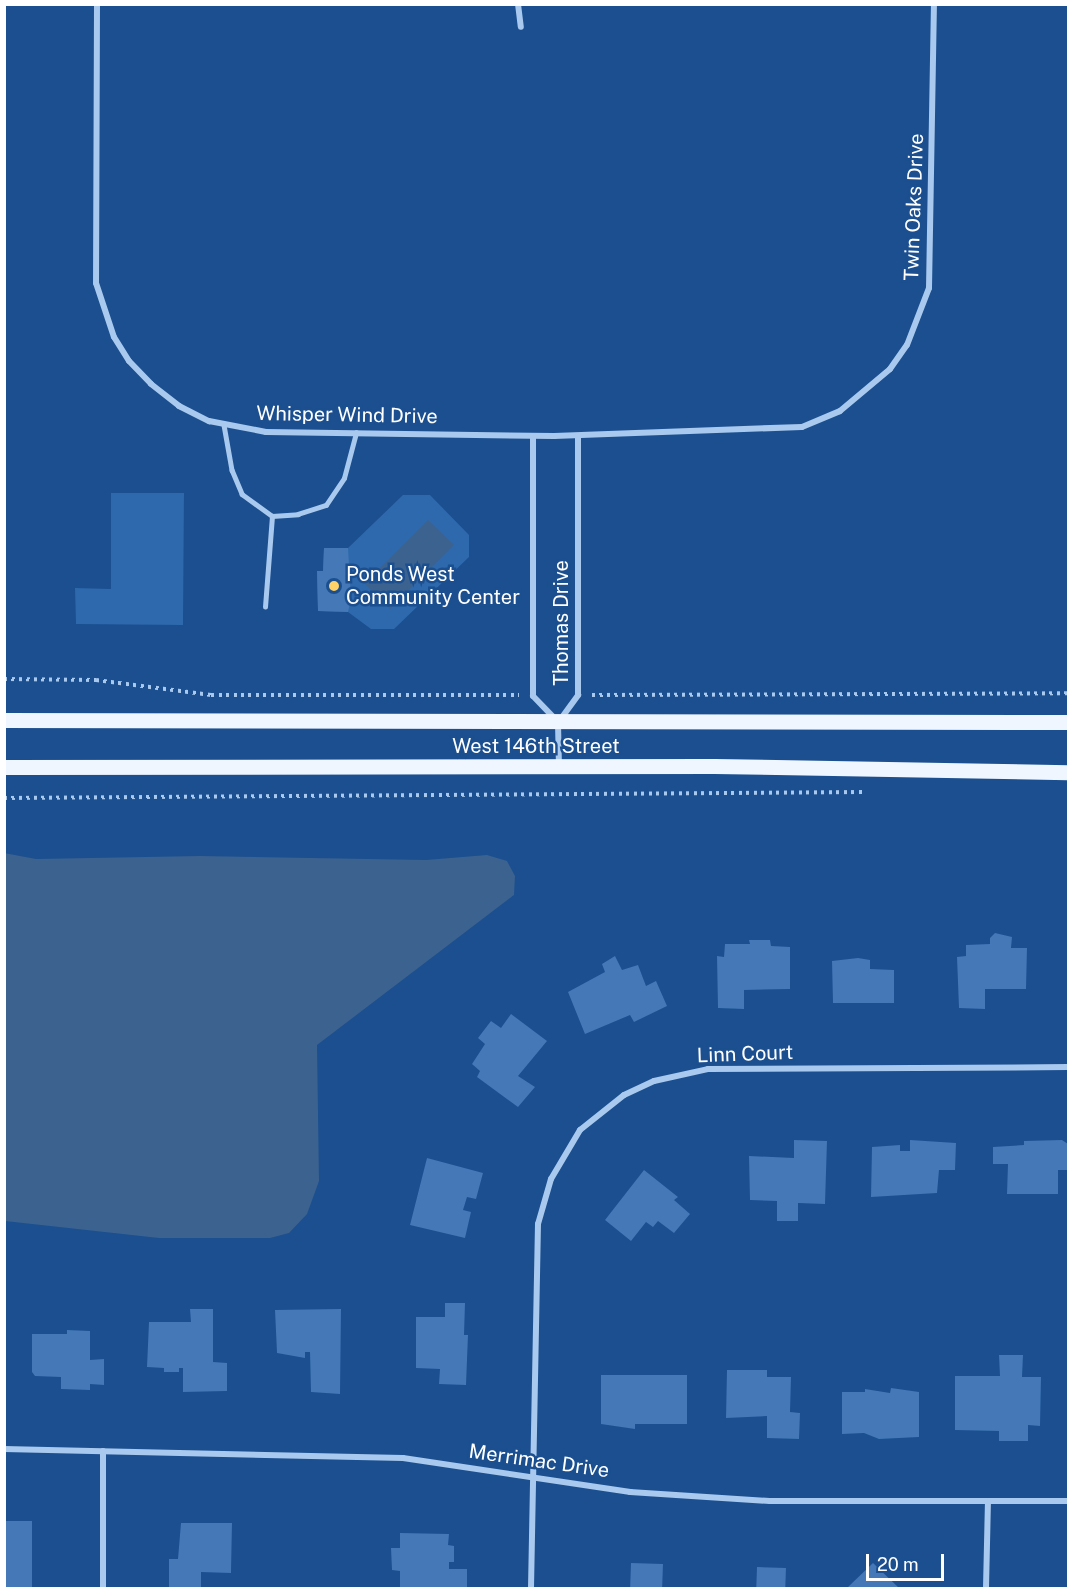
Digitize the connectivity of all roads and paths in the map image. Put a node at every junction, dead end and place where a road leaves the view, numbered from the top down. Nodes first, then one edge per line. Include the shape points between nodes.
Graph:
1 (97, 4) edge
2 (518, 4) edge
3 (934, 4) edge
4 (521, 27) dead end
5 (224, 425) junction
6 (356, 433) junction
7 (533, 436) junction
8 (554, 436) joint
9 (578, 436) junction
10 (272, 516) junction
11 (266, 607) dead end
12 (4, 679) edge
13 (1068, 693) edge
14 (500, 695) dead end
15 (617, 695) dead end
16 (4, 720) edge
17 (1068, 722) edge
18 (558, 723) junction
19 (4, 767) edge
20 (559, 767) junction
21 (1068, 772) edge
22 (867, 792) dead end
23 (4, 798) edge
24 (1068, 1066) edge
25 (4, 1449) edge
26 (104, 1451) junction
27 (532, 1476) junction
28 (988, 1501) junction
29 (1068, 1501) edge
30 (103, 1588) edge
31 (531, 1588) edge
32 (986, 1588) edge

1 - 5 street, Whisper Wind Drive via 94,247 102,309 129,361 151,384 179,406
2 - 4 street
3 - 9 street, Twin Oaks Drive via 929,288 908,345 890,369 840,411 802,427
5 - 6 street, Whisper Wind Drive via 266,432
5 - 10 lane via 232,470 242,494
6 - 7 street, Whisper Wind Drive
6 - 10 lane via 344,478 326,505 298,514
7 - 8 street, Whisper Wind Drive
7 - 18 street, Thomas Drive via 533,696
8 - 9 street, Twin Oaks Drive
9 - 18 street, Thomas Drive via 578,695
10 - 11 lane
12 - 14 path via 96,681 211,695
13 - 15 path
16 - 18 main road, West 146th Street
17 - 18 main road, West 146th Street
18 - 20 street
19 - 20 main road, West 146th Street
20 - 21 main road, West 146th Street
22 - 23 path
24 - 27 street, Linn Court via 708,1069 654,1081 601,1111 563,1155 538,1224
25 - 26 street, Merrimac Drive
26 - 27 street, Merrimac Drive via 359,1456
26 - 30 street
27 - 28 street, Merrimac Drive via 630,1492 770,1501
27 - 31 street, Linn Court
28 - 29 street, Merrimac Drive
28 - 32 street

